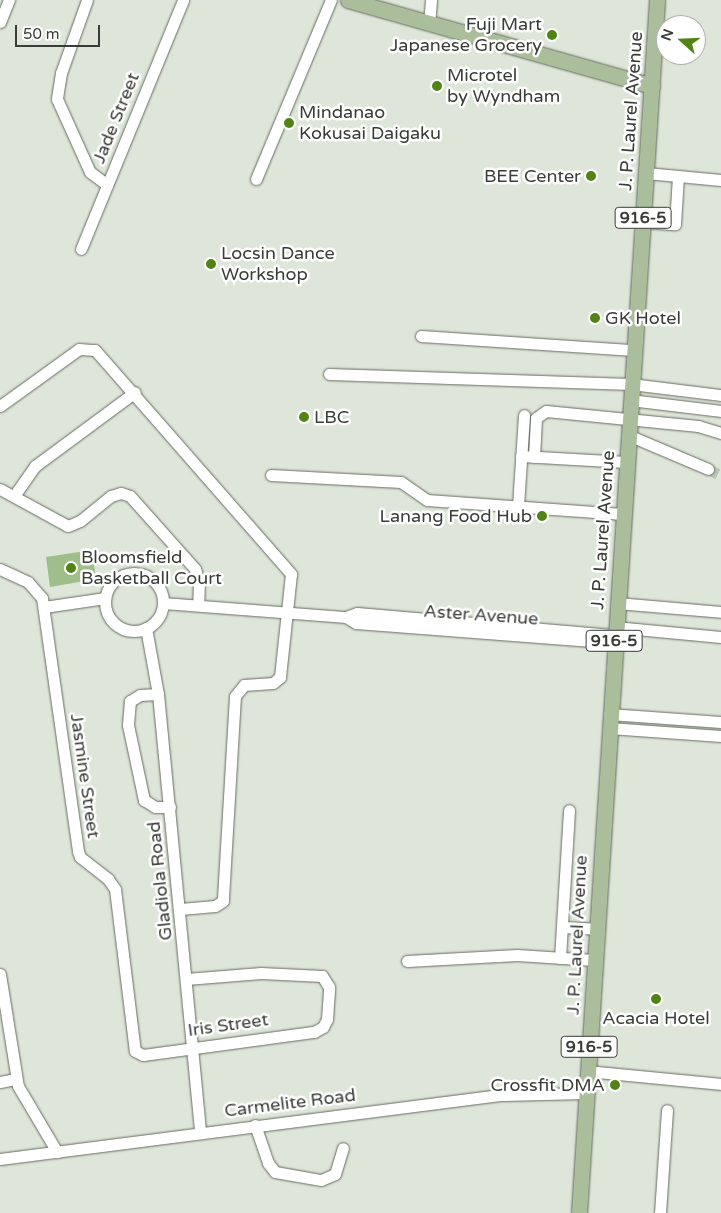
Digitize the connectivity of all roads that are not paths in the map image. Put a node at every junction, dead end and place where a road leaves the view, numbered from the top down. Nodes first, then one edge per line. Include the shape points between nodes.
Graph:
1 (9, 0) edge
2 (87, 0) edge
3 (183, 0) edge
4 (331, 0) edge
5 (351, 0) edge
6 (431, 0) edge
7 (657, 0) edge
8 (0, 22) edge
9 (429, 24) junction
10 (652, 86) junction
11 (646, 173) junction
12 (678, 176) junction
13 (256, 179) dead end
14 (721, 180) edge
15 (107, 184) junction
16 (643, 222) junction
17 (81, 249) dead end
18 (421, 336) dead end
19 (634, 350) junction
20 (329, 374) dead end
21 (632, 384) junction
22 (135, 392) junction
23 (721, 395) edge
24 (630, 400) junction
25 (0, 406) edge
26 (721, 411) edge
27 (524, 415) dead end
28 (629, 427) junction
29 (721, 433) edge
30 (522, 456) junction
31 (534, 457) junction
32 (626, 462) junction
33 (708, 469) tunnel mouth
34 (271, 475) dead end
35 (0, 489) edge
36 (14, 496) junction
37 (518, 506) junction
38 (623, 514) junction
39 (0, 569) edge
40 (105, 598) junction
41 (617, 602) junction
42 (163, 603) junction
43 (198, 605) junction
44 (44, 607) junction
45 (288, 611) junction
46 (721, 612) edge
47 (146, 628) junction
48 (615, 635) junction
49 (721, 637) edge
50 (158, 694) junction
51 (609, 721) junction
52 (716, 722) edge
53 (709, 735) junction
54 (721, 736) edge
55 (170, 807) junction
56 (569, 810) dead end
57 (180, 910) junction
58 (562, 927) junction
59 (596, 929) junction
60 (560, 958) junction
61 (594, 960) junction
62 (407, 961) dead end
63 (0, 974) edge
64 (186, 979) junction
65 (192, 1048) junction
66 (137, 1053) joint
67 (588, 1070) junction
68 (16, 1080) junction
69 (0, 1082) edge
70 (721, 1084) edge
71 (586, 1093) junction
72 (667, 1110) dead end
73 (255, 1125) junction
74 (200, 1132) junction
75 (343, 1148) dead end
76 (57, 1152) junction
77 (0, 1159) edge
78 (579, 1213) edge
79 (660, 1213) edge

1 - 8 street
2 - 15 street via 61,73 57,99 90,172
3 - 15 street, Jade Street
4 - 13 street
5 - 9 main road
6 - 9 street
7 - 10 main road, J. P. Laurel Avenue / 916-5
9 - 10 main road
10 - 11 main road, J. P. Laurel Avenue / 916-5
11 - 12 street
11 - 16 main road, J. P. Laurel Avenue / 916-5
12 - 14 street
12 - 16 street via 675,224
15 - 17 street, Jade Street
16 - 19 main road, J. P. Laurel Avenue / 916-5
18 - 19 street
19 - 21 main road, J. P. Laurel Avenue / 916-5
20 - 21 street
21 - 23 street
21 - 24 main road, J. P. Laurel Avenue / 916-5
22 - 25 street via 100,353 90,348 72,353
22 - 36 street via 35,466
22 - 45 street via 288,569 291,583
24 - 26 street
24 - 28 main road, J. P. Laurel Avenue / 916-5
27 - 30 street
28 - 29 street via 698,426
28 - 31 street via 540,413 536,418
28 - 32 main road, J. P. Laurel Avenue / 916-5
28 - 33 street
30 - 31 street
30 - 37 street
31 - 32 street
32 - 38 main road, J. P. Laurel Avenue / 916-5
34 - 37 street via 401,482 427,500
35 - 36 street
36 - 43 street via 68,526 80,521 111,496 121,493 130,496 195,569 199,581
37 - 38 street
38 - 41 main road, J. P. Laurel Avenue / 916-5
39 - 44 street, Jasmine Street via 34,586
40 - 42 street via 117,578 134,573 156,582
40 - 44 street
40 - 47 street via 106,609 115,623 130,630
41 - 46 street
41 - 48 main road, J. P. Laurel Avenue / 916-5
42 - 43 street, Aster Avenue
42 - 47 street via 158,617
43 - 45 street, Aster Avenue
44 - 66 street, Jasmine Street via 78,851 80,857 108,879 115,889 132,1043
45 - 48 street, Aster Avenue via 346,617 357,613 376,620
45 - 57 street via 280,677 273,683 244,685 235,696 223,901 215,906
47 - 50 street, Gladiola Road
48 - 49 street, Aster Avenue
48 - 51 main road, J. P. Laurel Avenue / 916-5
50 - 55 street, Gladiola Road
50 - 55 street via 140,695 130,701 128,725 144,800 155,807
51 - 52 street
51 - 53 street
51 - 59 main road, J. P. Laurel Avenue / 916-5
52 - 53 street
53 - 54 street
55 - 57 street, Gladiola Road
56 - 58 street
57 - 64 street, Gladiola Road
58 - 59 street
58 - 60 street
59 - 61 main road, J. P. Laurel Avenue / 916-5
60 - 61 street
60 - 62 street via 517,955
61 - 67 main road, J. P. Laurel Avenue / 916-5
63 - 68 street
64 - 65 street, Gladiola Road
64 - 65 street, Iris Street via 261,973 322,976 329,987 327,1019 323,1027 314,1032
65 - 66 street, Iris Street
65 - 74 street, Gladiola Road
67 - 70 street
67 - 71 main road, J. P. Laurel Avenue / 916-5
68 - 69 street
68 - 76 street via 29,1108
71 - 73 street, Carmelite Road via 500,1095
71 - 78 main road, J. P. Laurel Avenue / 916-5
72 - 79 street
73 - 74 street, Carmelite Road
73 - 75 street via 268,1162 276,1172 321,1180 335,1174
74 - 76 street, Carmelite Road
76 - 77 street, Carmelite Road

